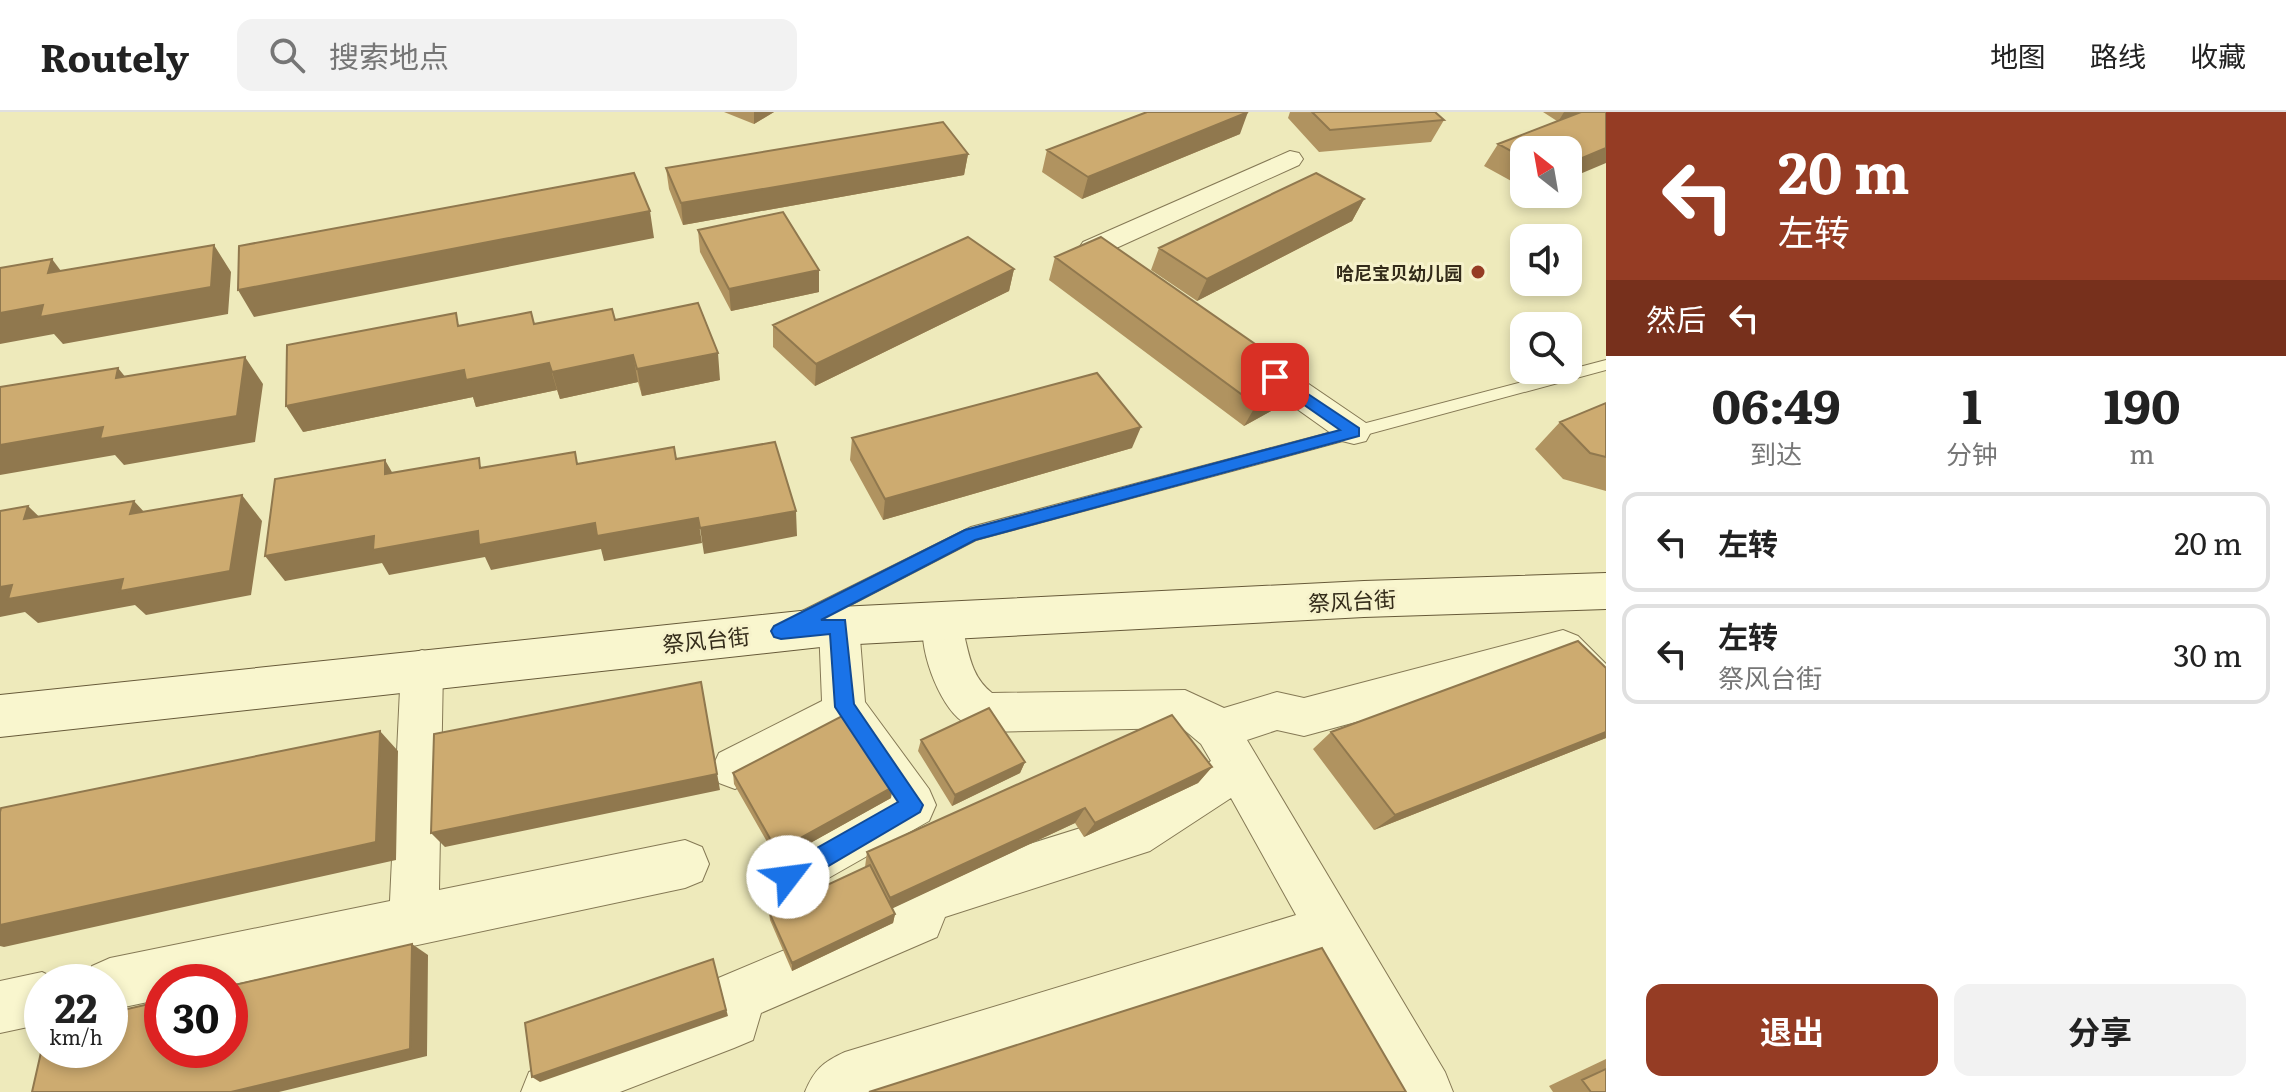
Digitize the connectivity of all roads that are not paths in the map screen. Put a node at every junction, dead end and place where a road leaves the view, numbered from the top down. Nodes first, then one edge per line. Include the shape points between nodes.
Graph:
1 (1290, 159) dead end
2 (1145, 285) edge
3 (1223, 340) edge
4 (1606, 365) edge
5 (1354, 432) junction
6 (1606, 591) edge
7 (941, 620) junction
8 (839, 626) junction
9 (781, 631) junction
10 (422, 668) junction
11 (1606, 692) edge
12 (847, 710) junction
13 (0, 716) edge
14 (1228, 749) junction
15 (735, 768) edge
16 (685, 864) dead end
17 (788, 877) dead end
18 (414, 920) junction
19 (1332, 929) junction
20 (128, 980) edge
21 (24, 1002) edge
22 (0, 1007) edge
23 (549, 1092) edge
24 (834, 1092) edge
25 (1425, 1092) edge

1 - 2 street via 1093,248
3 - 5 street
4 - 5 lane
5 - 9 lane via 971,534
6 - 7 main road, 祭风台街
7 - 8 main road, 祭风台街
7 - 14 street via 961,696 985,713 1185,709 1203,717
8 - 9 main road, 祭风台街
8 - 12 street
9 - 10 main road, 祭风台街
10 - 13 main road, 祭风台街
10 - 18 street
11 - 14 street via 1563,648 1304,717 1277,711
12 - 15 street
12 - 17 street via 913,805
14 - 19 street
14 - 23 street via 1133,835 928,898 919,919 735,998 734,1021
16 - 18 street
18 - 20 street
19 - 24 street via 845,1080
19 - 25 street
21 - 22 street

